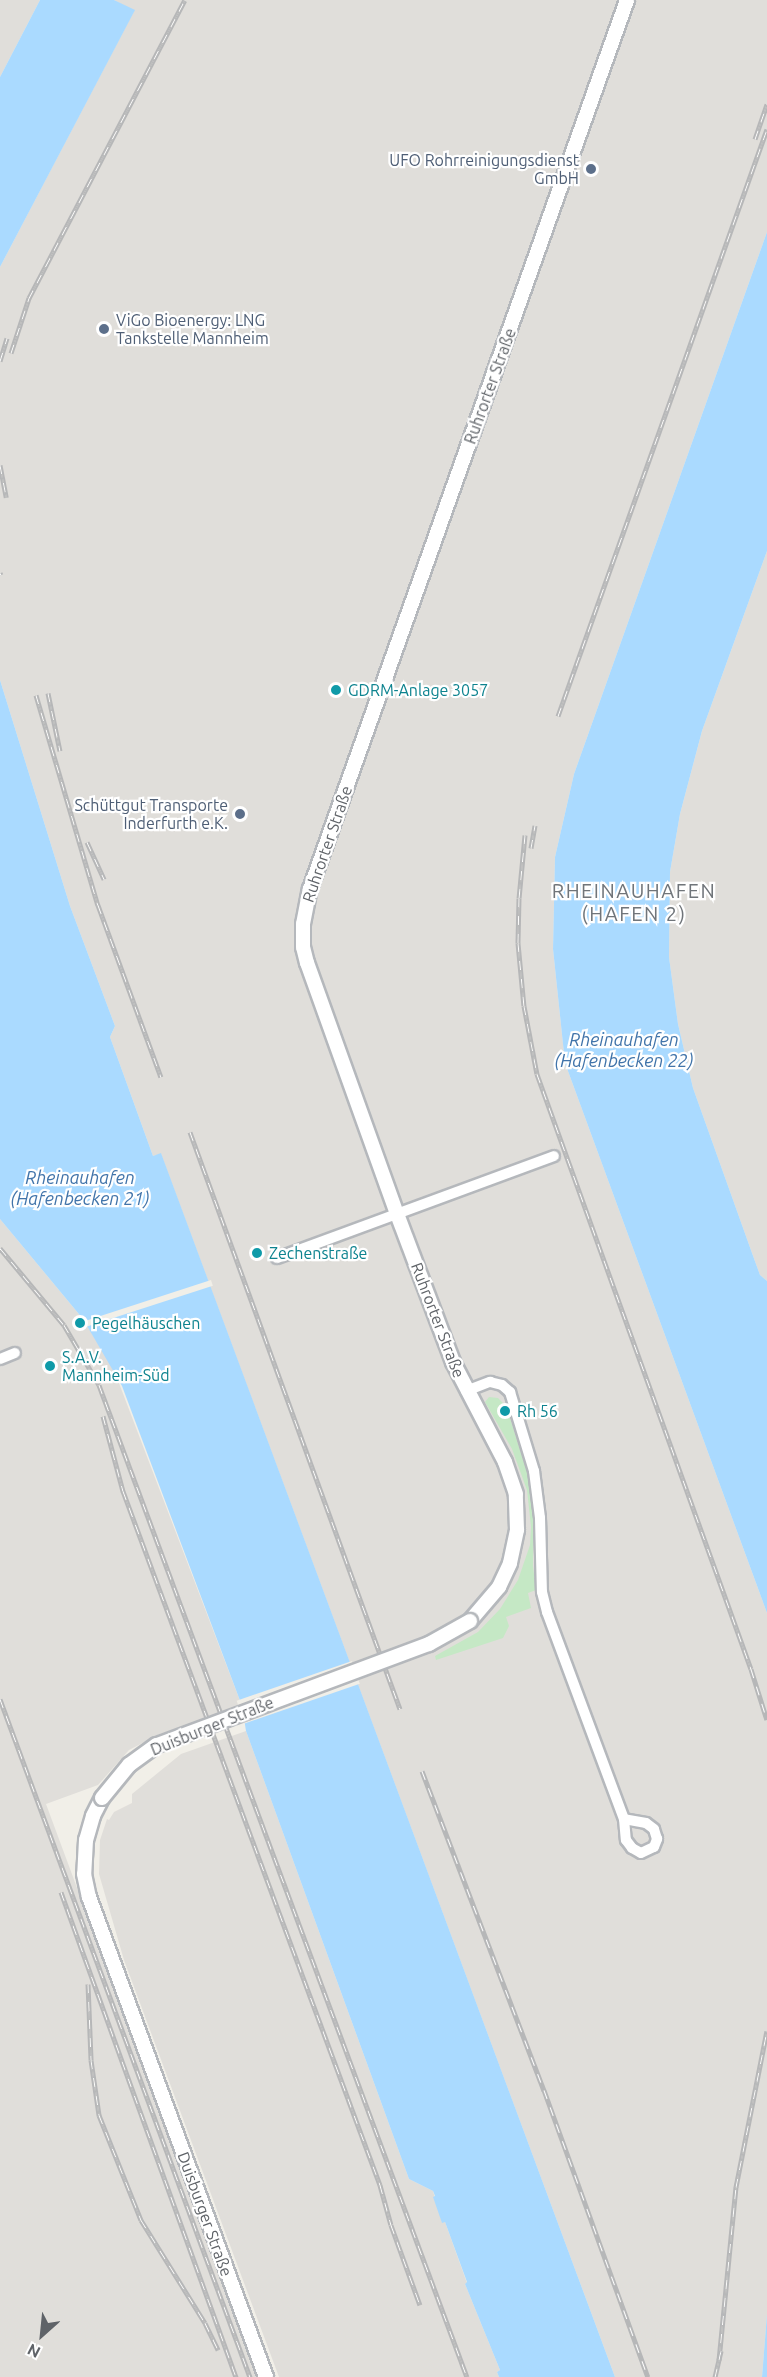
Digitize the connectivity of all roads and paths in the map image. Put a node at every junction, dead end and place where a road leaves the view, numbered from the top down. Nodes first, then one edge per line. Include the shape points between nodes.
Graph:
1 (627, 0) edge
2 (554, 1156) dead end
3 (397, 1214) junction
4 (277, 1258) dead end
5 (15, 1353) dead end
6 (0, 1359) edge
7 (466, 1391) junction
8 (624, 1819) dead end
9 (266, 2377) edge

1 - 3 street, Ruhrorter Straße via 537,234 305,909 302,936 307,963
2 - 3 street
3 - 4 street
3 - 7 street, Ruhrorter Straße
5 - 6 street
7 - 8 street, Ruhrorter Straße via 490,1382 510,1392 534,1471 542,1592 547,1612
7 - 9 street, Duisburger Straße, bridge via 505,1462 516,1494 514,1549 492,1597 470,1621 429,1644 157,1745 129,1765 102,1798 86,1840 84,1874 89,1897

